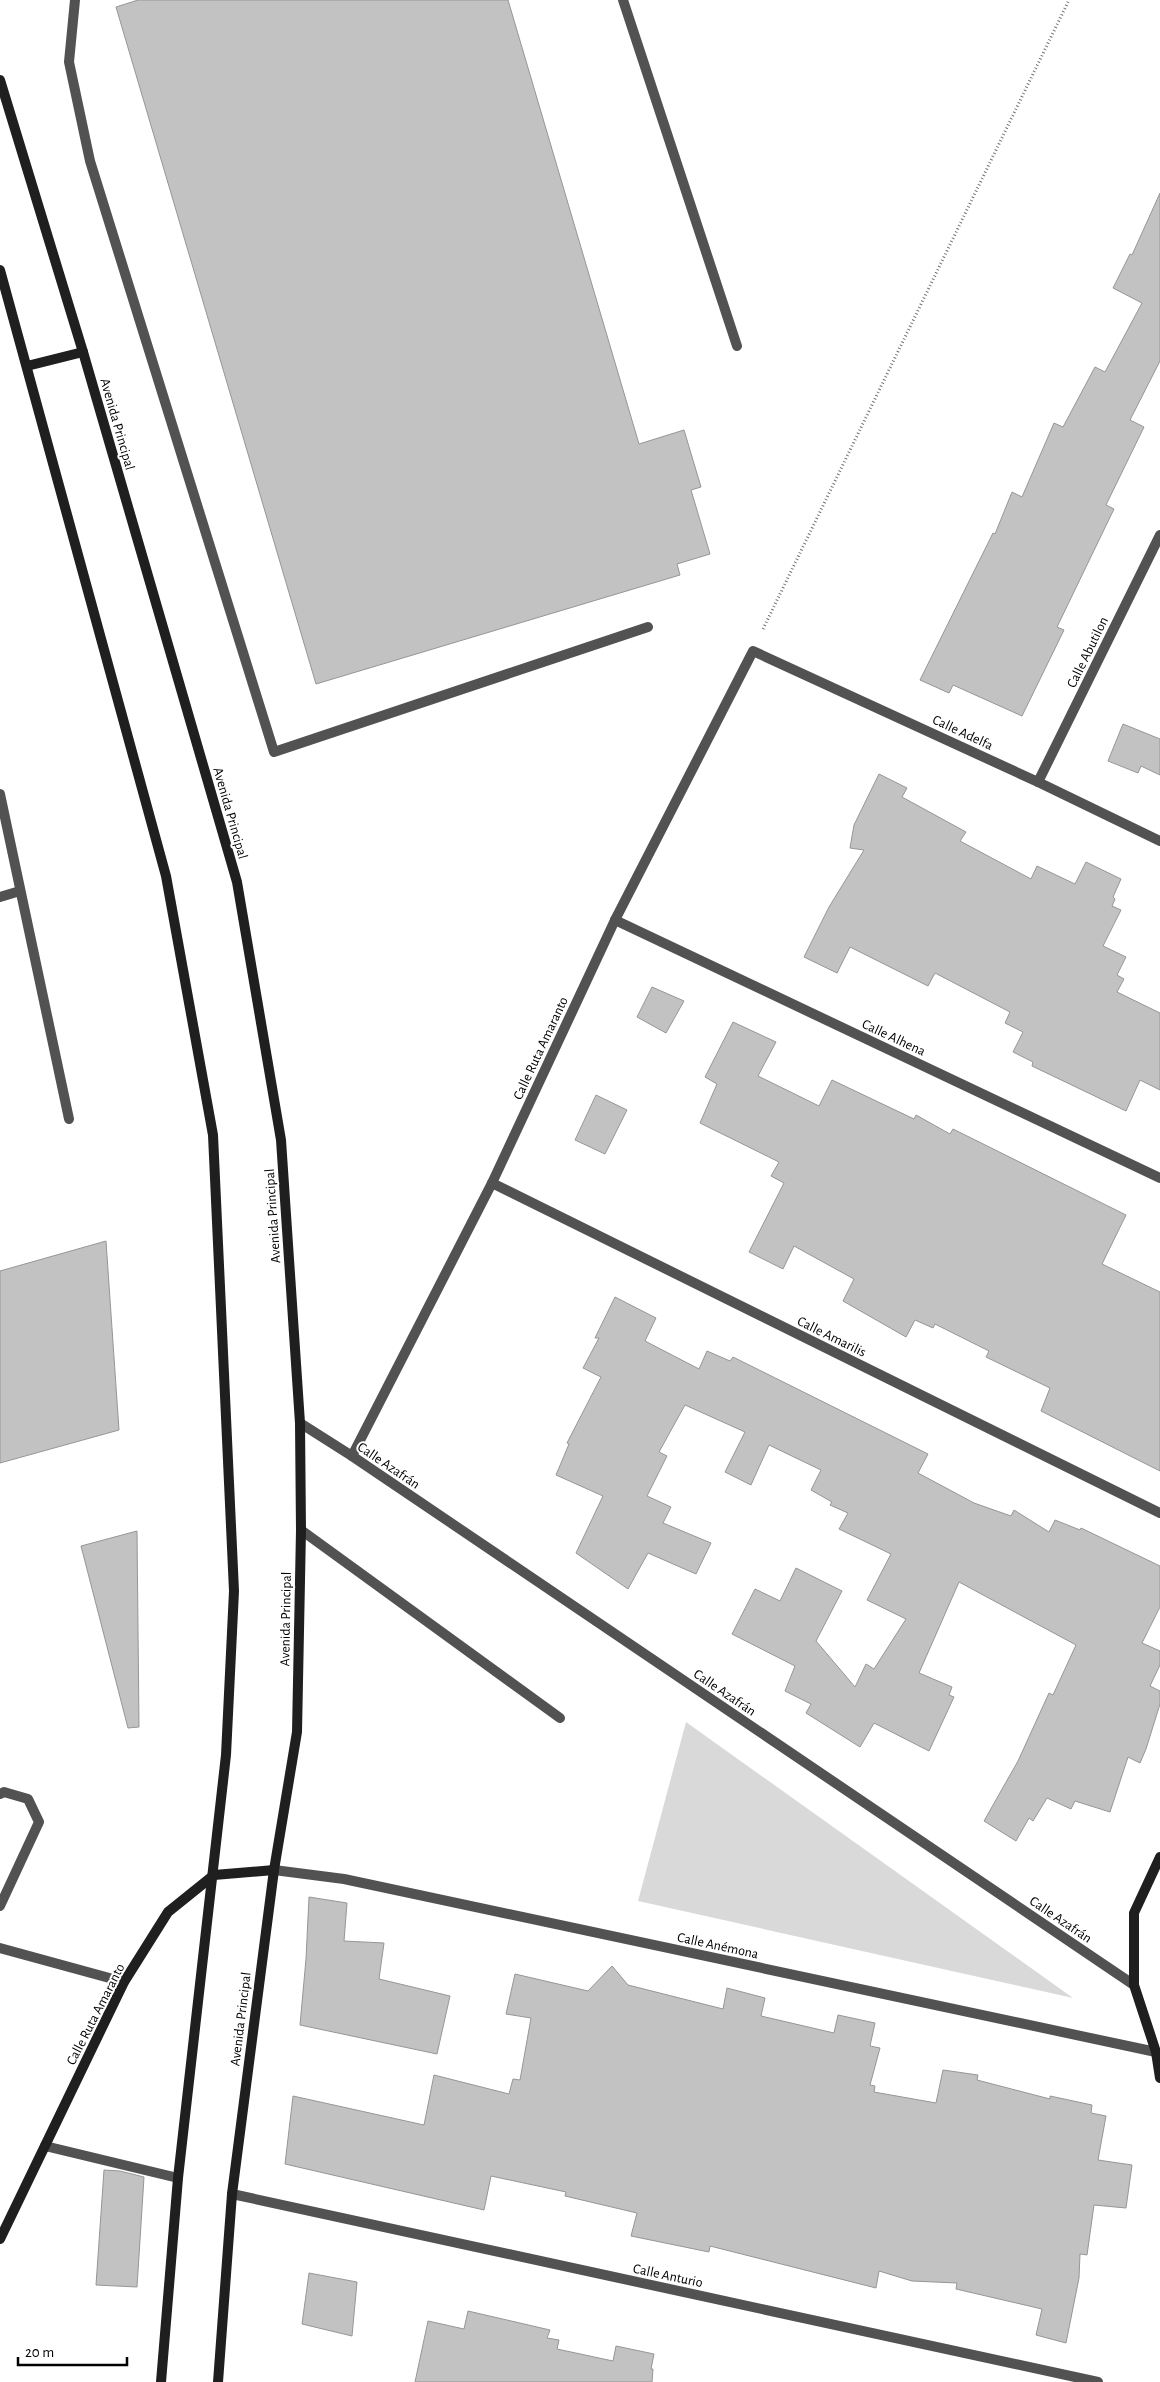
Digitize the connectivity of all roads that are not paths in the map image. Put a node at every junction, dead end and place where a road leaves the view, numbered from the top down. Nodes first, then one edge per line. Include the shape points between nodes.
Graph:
1 (75, 0) edge
2 (623, 0) edge
3 (0, 80) edge
4 (0, 270) edge
5 (737, 346) dead end
6 (83, 352) junction
7 (26, 366) junction
8 (1160, 535) edge
9 (648, 627) dead end
10 (753, 651) joint
11 (1038, 782) junction
12 (0, 794) edge
13 (1160, 841) edge
14 (20, 891) junction
15 (0, 897) edge
16 (615, 920) junction
17 (69, 1119) dead end
18 (1160, 1178) edge
19 (492, 1183) junction
20 (300, 1424) junction
21 (352, 1456) junction
22 (1160, 1513) edge
23 (301, 1530) junction
24 (560, 1718) dead end
25 (0, 1794) edge
26 (1160, 1857) edge
27 (274, 1870) junction
28 (214, 1874) junction
29 (0, 1906) edge
30 (0, 1948) edge
31 (124, 1982) junction
32 (1134, 1985) junction
33 (1156, 2052) junction
34 (1160, 2078) edge
35 (45, 2146) junction
36 (178, 2178) junction
37 (232, 2194) junction
38 (0, 2239) edge
39 (161, 2382) edge
40 (218, 2382) edge
41 (1098, 2382) edge

1 - 9 street via 69,62 90,161 274,752
2 - 5 street
3 - 6 main road, Avenida Principal
4 - 7 main road
6 - 7 main road
6 - 20 main road, Avenida Principal via 237,882 281,1140
7 - 28 main road via 166,876 213,1135 234,1590 226,1754
8 - 11 street, Calle Abutilon
10 - 11 street, Calle Adelfa
10 - 16 street, Calle Ruta Amaranto
11 - 13 street, Calle Adelfa
12 - 14 street
14 - 15 street
14 - 17 street
16 - 18 street, Calle Alhena
16 - 19 street, Calle Ruta Amaranto
19 - 21 street, Calle Ruta Amaranto
19 - 22 street, Calle Amarilis
20 - 21 street, Calle Azafrán
20 - 23 main road, Avenida Principal
21 - 32 street, Calle Azafrán
23 - 24 street
23 - 27 main road, Avenida Principal via 297,1732
25 - 29 street via 4,1792 28,1799 39,1822
26 - 32 main road via 1134,1912
27 - 28 main road
27 - 33 street, Calle Anémona via 344,1879
27 - 37 main road, Avenida Principal
28 - 31 main road, Calle Ruta Amaranto via 168,1912
28 - 36 main road
30 - 31 street
31 - 35 main road, Calle Ruta Amaranto
32 - 33 main road
33 - 34 main road
35 - 36 street
35 - 38 main road, Calle Ruta Amaranto
36 - 39 main road
37 - 40 main road, Avenida Principal
37 - 41 street, Calle Anturio

